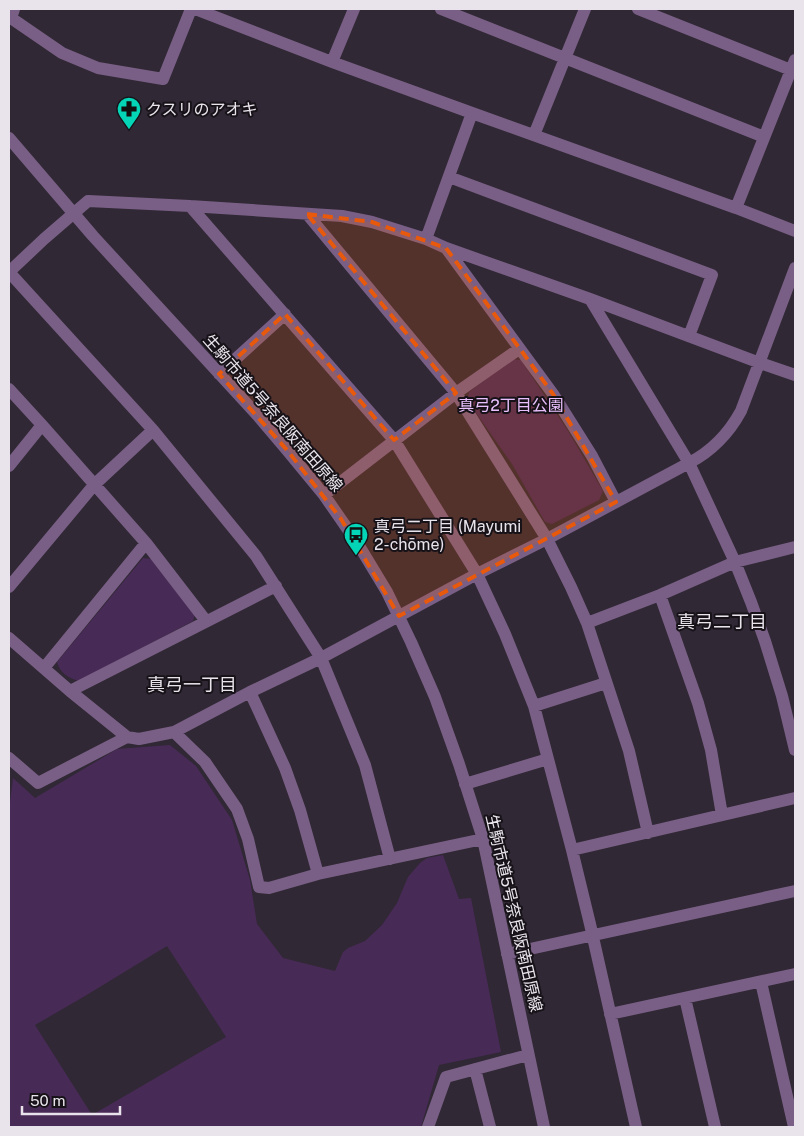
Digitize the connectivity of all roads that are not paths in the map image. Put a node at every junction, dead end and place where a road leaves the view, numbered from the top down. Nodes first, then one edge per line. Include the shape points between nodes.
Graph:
1 (14, 9) edge
2 (191, 9) edge
3 (195, 9) edge
4 (354, 9) edge
5 (442, 9) edge
6 (585, 9) edge
7 (638, 9) edge
8 (565, 58) junction
9 (332, 62) junction
10 (793, 65) edge
11 (472, 113) junction
12 (534, 135) junction
13 (764, 137) junction
14 (9, 138) edge
15 (449, 177) junction
16 (190, 206) junction
17 (736, 208) junction
18 (73, 214) junction
19 (307, 214) junction
20 (795, 231) edge
21 (426, 239) junction
22 (446, 248) junction
23 (795, 268) edge
24 (590, 299) junction
25 (285, 314) junction
26 (689, 336) junction
27 (519, 349) junction
28 (760, 363) junction
29 (219, 374) junction
30 (795, 375) edge
31 (9, 389) edge
32 (456, 393) junction
33 (42, 424) junction
34 (153, 430) junction
35 (394, 440) junction
36 (689, 463) junction
37 (9, 466) edge
38 (94, 485) junction
39 (324, 495) junction
40 (616, 502) junction
41 (547, 539) junction
42 (146, 543) junction
43 (795, 547) edge
44 (735, 562) junction
45 (477, 574) junction
46 (276, 586) junction
47 (9, 587) edge
48 (660, 595) junction
49 (399, 616) junction
50 (206, 621) junction
51 (587, 623) junction
52 (9, 638) edge
53 (321, 658) junction
54 (44, 668) junction
55 (606, 683) junction
56 (70, 692) junction
57 (250, 692) junction
58 (534, 706) junction
59 (174, 732) junction
60 (127, 737) junction
61 (795, 750) edge
62 (9, 758) edge
63 (548, 759) junction
64 (466, 784) junction
65 (795, 798) edge
66 (722, 815) junction
67 (648, 833) junction
68 (483, 839) junction
69 (572, 850) junction
70 (390, 859) junction
71 (318, 874) junction
72 (795, 891) edge
73 (593, 935) junction
74 (507, 954) junction
75 (795, 974) edge
76 (761, 982) junction
77 (685, 998) junction
78 (610, 1014) junction
79 (528, 1055) junction
80 (475, 1069) junction
81 (428, 1127) edge
82 (490, 1127) edge
83 (544, 1127) edge
84 (636, 1127) edge
85 (715, 1127) edge
86 (794, 1127) edge

1 - 2 street via 11,18 62,52 98,68 163,80
3 - 9 street
4 - 9 street
5 - 8 street
6 - 8 street
7 - 10 street
8 - 12 street
8 - 13 street
9 - 11 street
10 - 13 street
11 - 12 street
11 - 15 street
12 - 17 street
13 - 17 street
14 - 18 street, 生駒市道5号奈良阪南田原線
15 - 21 street
15 - 26 street via 712,275
16 - 18 street via 88,201
16 - 19 street
16 - 25 street
17 - 20 street
18 - 29 street, 生駒市道5号奈良阪南田原線
18 - 34 street via 9,272
19 - 21 street via 372,222
19 - 32 street
21 - 22 street
22 - 24 street
22 - 27 street
23 - 28 street
24 - 26 street
24 - 36 street
25 - 29 street
25 - 35 street
26 - 28 street
27 - 32 street
27 - 40 street via 554,394
28 - 30 street
28 - 36 street via 733,426 708,451
29 - 39 street, 生駒市道5号奈良阪南田原線
31 - 33 street
32 - 35 street
32 - 41 street
33 - 37 street
33 - 38 street
34 - 38 street
34 - 46 street via 256,556
35 - 39 street
35 - 45 street
36 - 40 street
36 - 44 street
38 - 42 street
38 - 47 street
39 - 49 street, 生駒市道5号奈良阪南田原線
40 - 41 street
41 - 45 street
41 - 51 street
42 - 50 street
42 - 54 street
43 - 44 street
44 - 48 street
44 - 61 street via 765,641
45 - 49 street
45 - 58 street
46 - 50 street
46 - 53 street
48 - 51 street
48 - 66 street via 711,750
49 - 53 street
49 - 64 street, 生駒市道5号奈良阪南田原線 via 435,697
50 - 56 street
51 - 55 street
52 - 54 street
53 - 57 street
53 - 70 street via 364,765
54 - 56 street
55 - 58 street
55 - 67 street via 629,751
56 - 60 street
57 - 59 street
57 - 71 street via 285,768
58 - 63 street
59 - 60 street via 139,739
59 - 71 street via 205,762 237,809 248,838 259,887 269,888
60 - 62 street via 38,783
63 - 64 street
63 - 69 street
64 - 68 street, 生駒市道5号奈良阪南田原線
65 - 66 street
66 - 67 street
67 - 69 street
68 - 70 street
68 - 74 street, 生駒市道5号奈良阪南田原線
69 - 73 street
70 - 71 street
72 - 73 street
73 - 74 street
73 - 78 street
74 - 79 street, 生駒市道5号奈良阪南田原線
75 - 76 street
76 - 77 street
76 - 86 street
77 - 78 street
77 - 85 street
78 - 84 street
79 - 80 street
79 - 83 street, 生駒市道5号奈良阪南田原線
80 - 81 street via 446,1077
80 - 82 street

